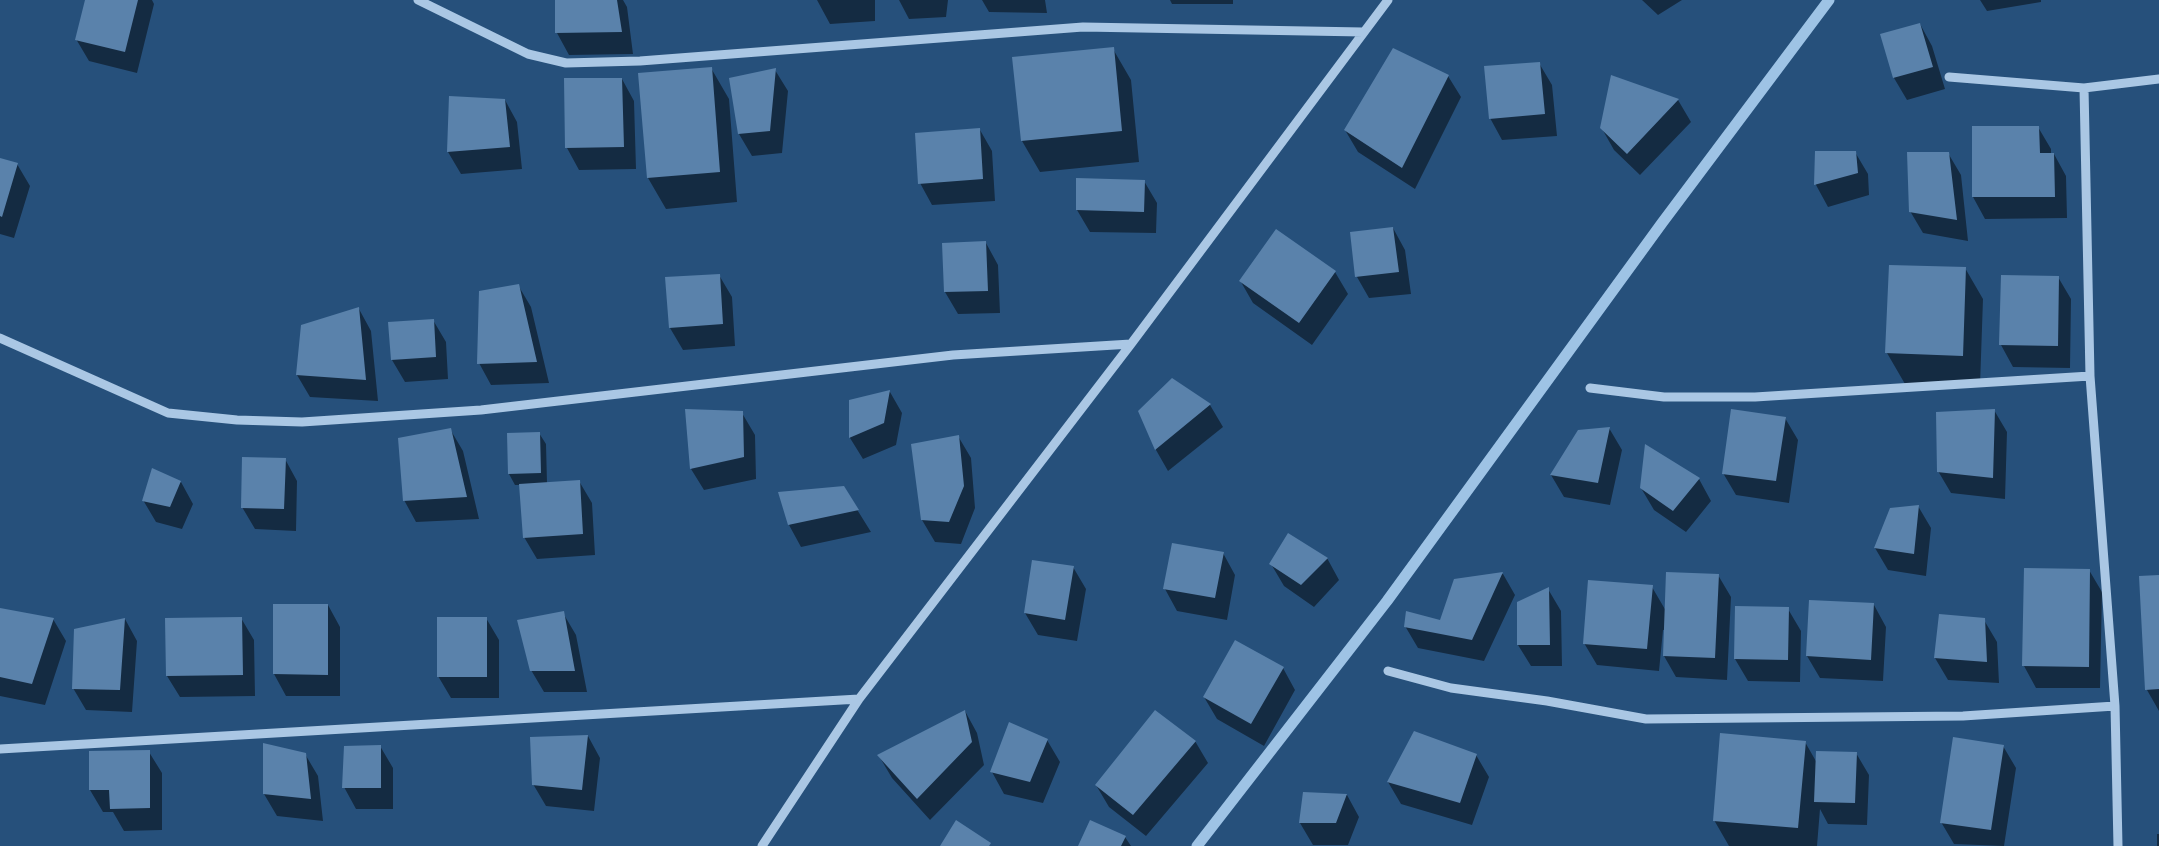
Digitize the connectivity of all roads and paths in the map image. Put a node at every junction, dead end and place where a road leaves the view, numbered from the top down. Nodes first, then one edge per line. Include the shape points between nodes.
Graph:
1 (418, 0) edge
2 (1388, 0) edge
3 (1364, 32) junction
4 (1949, 77) dead end
5 (2159, 79) edge
6 (2084, 88) junction
7 (0, 338) edge
8 (1131, 344) junction
9 (2090, 376) junction
10 (1590, 388) dead end
11 (1388, 671) dead end
12 (859, 699) junction
13 (2115, 706) junction
14 (0, 749) edge
15 (762, 846) edge
16 (2118, 846) edge

1 - 3 street via 528,54 566,63 640,61 1083,27
2 - 3 street
3 - 8 street
4 - 6 street
5 - 6 street
6 - 9 street
7 - 8 street via 168,413 302,422 480,410 953,354
8 - 12 street
9 - 10 street via 1755,396 1664,397
9 - 13 street
11 - 13 street via 1451,688 1646,719 1963,716
12 - 14 street
12 - 15 street
13 - 16 street

